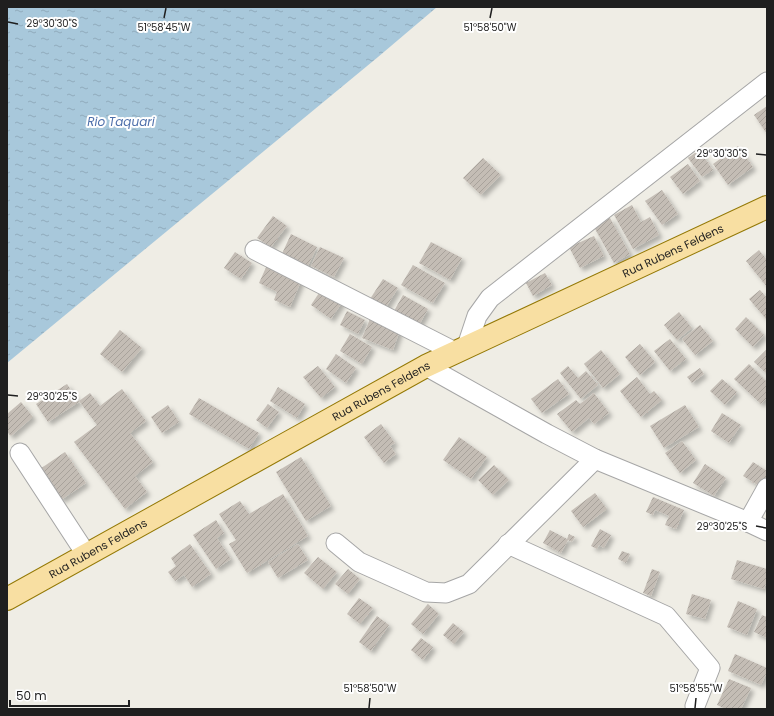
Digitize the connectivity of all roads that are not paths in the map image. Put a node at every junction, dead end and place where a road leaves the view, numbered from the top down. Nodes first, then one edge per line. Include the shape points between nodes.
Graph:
1 (767, 82) edge
2 (767, 207) edge
3 (255, 250) dead end
4 (461, 349) junction
5 (426, 366) junction
6 (20, 453) dead end
7 (596, 459) junction
8 (767, 488) edge
9 (748, 522) junction
10 (767, 531) edge
11 (336, 543) dead end
12 (508, 544) junction
13 (86, 554) junction
14 (7, 599) edge
15 (695, 706) dead end

1 - 4 street via 490,298 477,316
2 - 4 main road, Rua Rubens Feldens
3 - 4 street
4 - 5 main road, Rua Rubens Feldens
5 - 7 street
5 - 13 main road, Rua Rubens Feldens
6 - 13 street
7 - 9 street
7 - 12 street
8 - 9 street
9 - 10 street
11 - 12 street via 359,562 426,592 446,593 469,584
12 - 15 street via 666,616 710,668
13 - 14 main road, Rua Rubens Feldens

